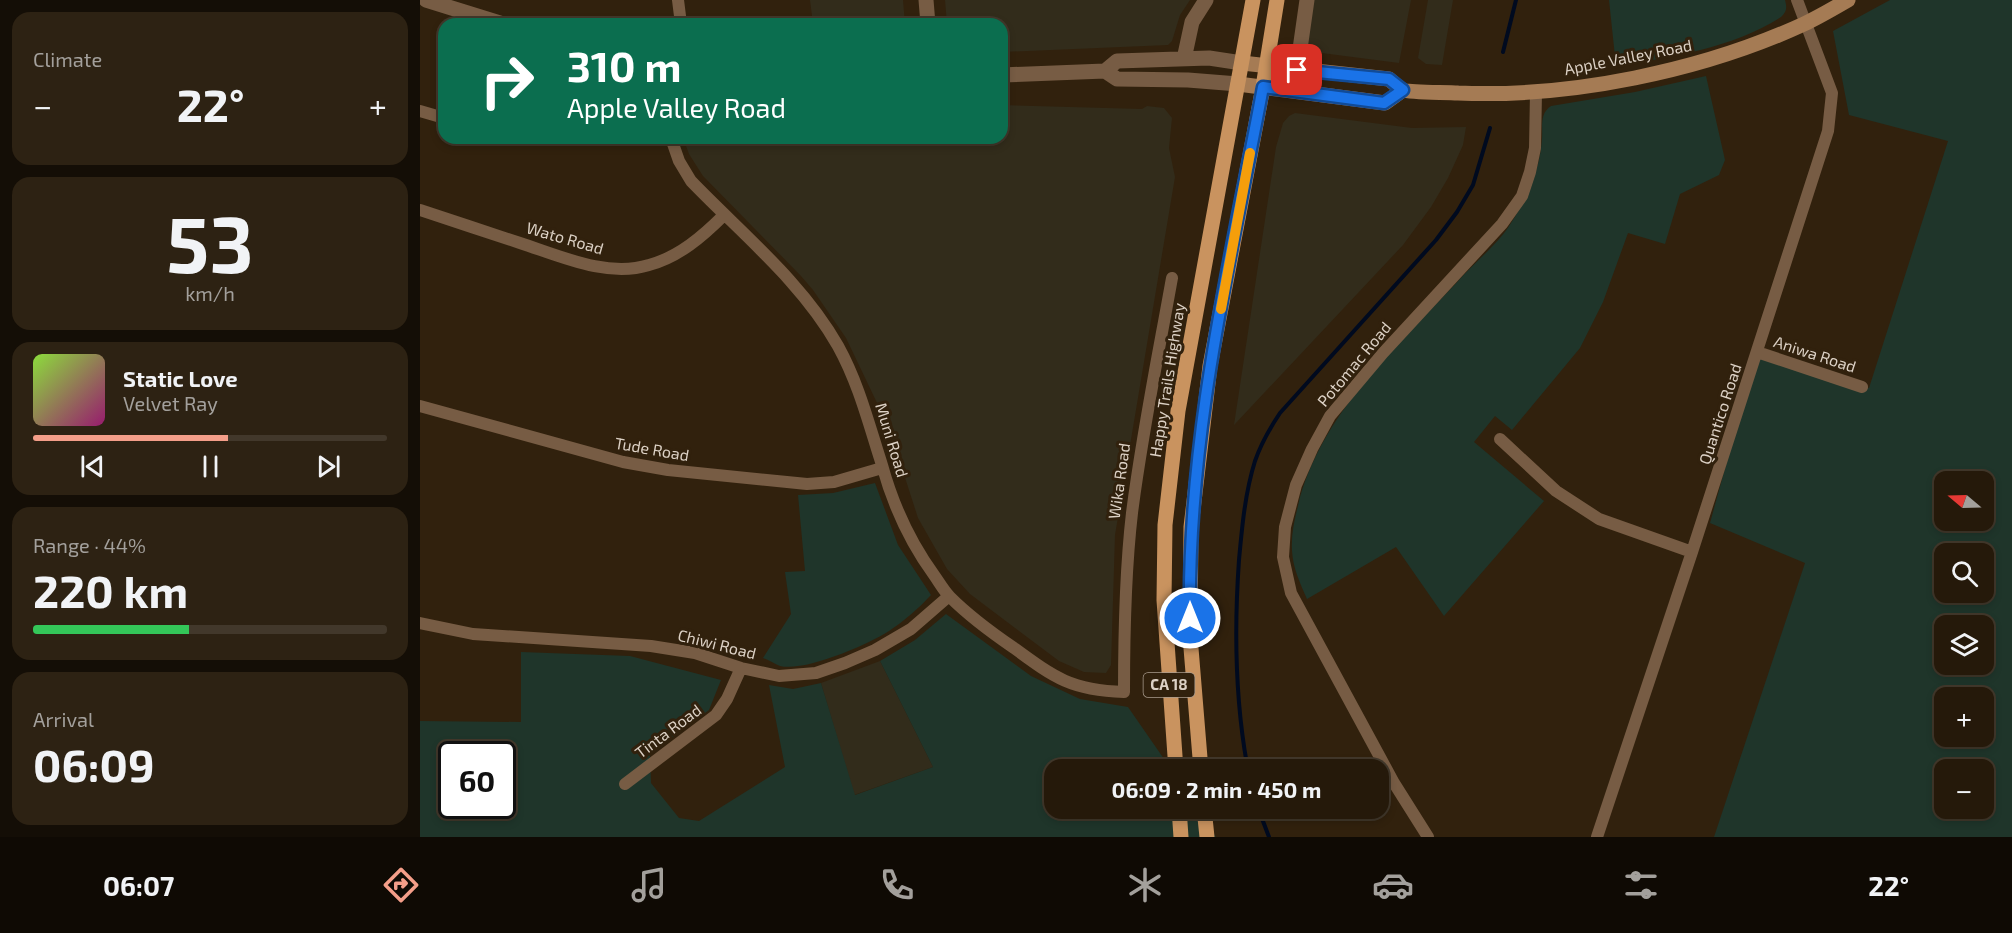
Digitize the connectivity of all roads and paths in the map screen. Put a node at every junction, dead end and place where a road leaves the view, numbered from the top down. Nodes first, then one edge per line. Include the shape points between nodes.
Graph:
1 (426, 0) edge
2 (678, 0) edge
3 (926, 0) edge
4 (1206, 0) edge
5 (1253, 0) edge
6 (1277, 0) edge
7 (1307, 0) edge
8 (1797, 0) edge
9 (1848, 0) edge
10 (484, 18) edge
11 (680, 18) edge
12 (928, 18) edge
13 (1805, 24) junction
14 (1184, 59) junction
15 (1242, 63) junction
16 (1267, 66) junction
17 (1297, 70) junction
18 (1105, 71) junction
19 (1008, 75) edge
20 (1238, 84) junction
21 (1263, 87) junction
22 (1403, 90) junction
23 (1536, 92) junction
24 (420, 111) edge
25 (438, 116) edge
26 (673, 144) edge
27 (420, 210) edge
28 (724, 215) junction
29 (1172, 278) dead end
30 (1757, 352) junction
31 (1862, 387) dead end
32 (420, 406) edge
33 (1500, 439) dead end
34 (882, 468) junction
35 (1692, 552) junction
36 (949, 596) junction
37 (420, 623) edge
38 (741, 668) junction
39 (1124, 692) joint
40 (1175, 759) edge
41 (1200, 759) edge
42 (625, 784) dead end
43 (1180, 819) edge
44 (1205, 819) edge
45 (1182, 837) edge
46 (1207, 837) edge
47 (1428, 837) edge
48 (1597, 837) edge

1 - 10 street
2 - 11 street
3 - 12 street
4 - 14 street via 1192,22
5 - 15 main road, Happy Trails Highway / CA 18
6 - 16 main road, CA 18
7 - 17 street
8 - 13 street, Quantico Road
9 - 13 main road, Apple Valley Road
13 - 23 main road, Apple Valley Road via 1743,49 1675,68
13 - 30 street, Quantico Road via 1832,93 1828,131
14 - 15 street, Apple Valley Road
14 - 18 street, Apple Valley Road via 1117,61
15 - 16 main road, Apple Valley Road
15 - 20 main road, Happy Trails Highway / CA 18
16 - 17 main road, Apple Valley Road
16 - 21 main road, CA 18
17 - 22 main road, Apple Valley Road via 1389,79
18 - 19 street, Apple Valley Road
18 - 20 street, Apple Valley Road via 1117,79
20 - 21 main road, Apple Valley Road
20 - 40 main road, Happy Trails Highway / CA 18 via 1178,411 1165,525 1164,600
21 - 22 main road, Apple Valley Road via 1384,103
21 - 41 main road, CA 18 via 1210,366 1191,527 1190,636
22 - 23 main road, Apple Valley Road
23 - 47 street, Potomac Road via 1535,148 1522,196 1502,224 1330,416 1296,484 1285,527 1283,557 1291,593 1394,783
24 - 25 street
26 - 28 street, Muni Road via 691,181
27 - 28 street, Wato Road via 588,265 631,268 667,259 699,239
28 - 34 street, Muni Road via 802,293 826,326 849,367
29 - 39 street, Wika Road via 1132,514 1124,605
30 - 31 street, Aniwa Road
30 - 35 street, Quantico Road
32 - 34 street, Tude Road via 623,462 668,470 807,484 834,482
33 - 35 street via 1556,491 1599,519
34 - 36 street, Muni Road via 902,522
35 - 48 street, Quantico Road
36 - 38 street, Chiwi Road via 911,629 845,663 816,673 779,676
36 - 39 street, Muni Road via 1051,675 1096,691
37 - 38 street, Chiwi Road via 473,634 651,646 695,653
38 - 42 street, Tinta Road via 716,715
43 - 45 main road
44 - 46 main road

